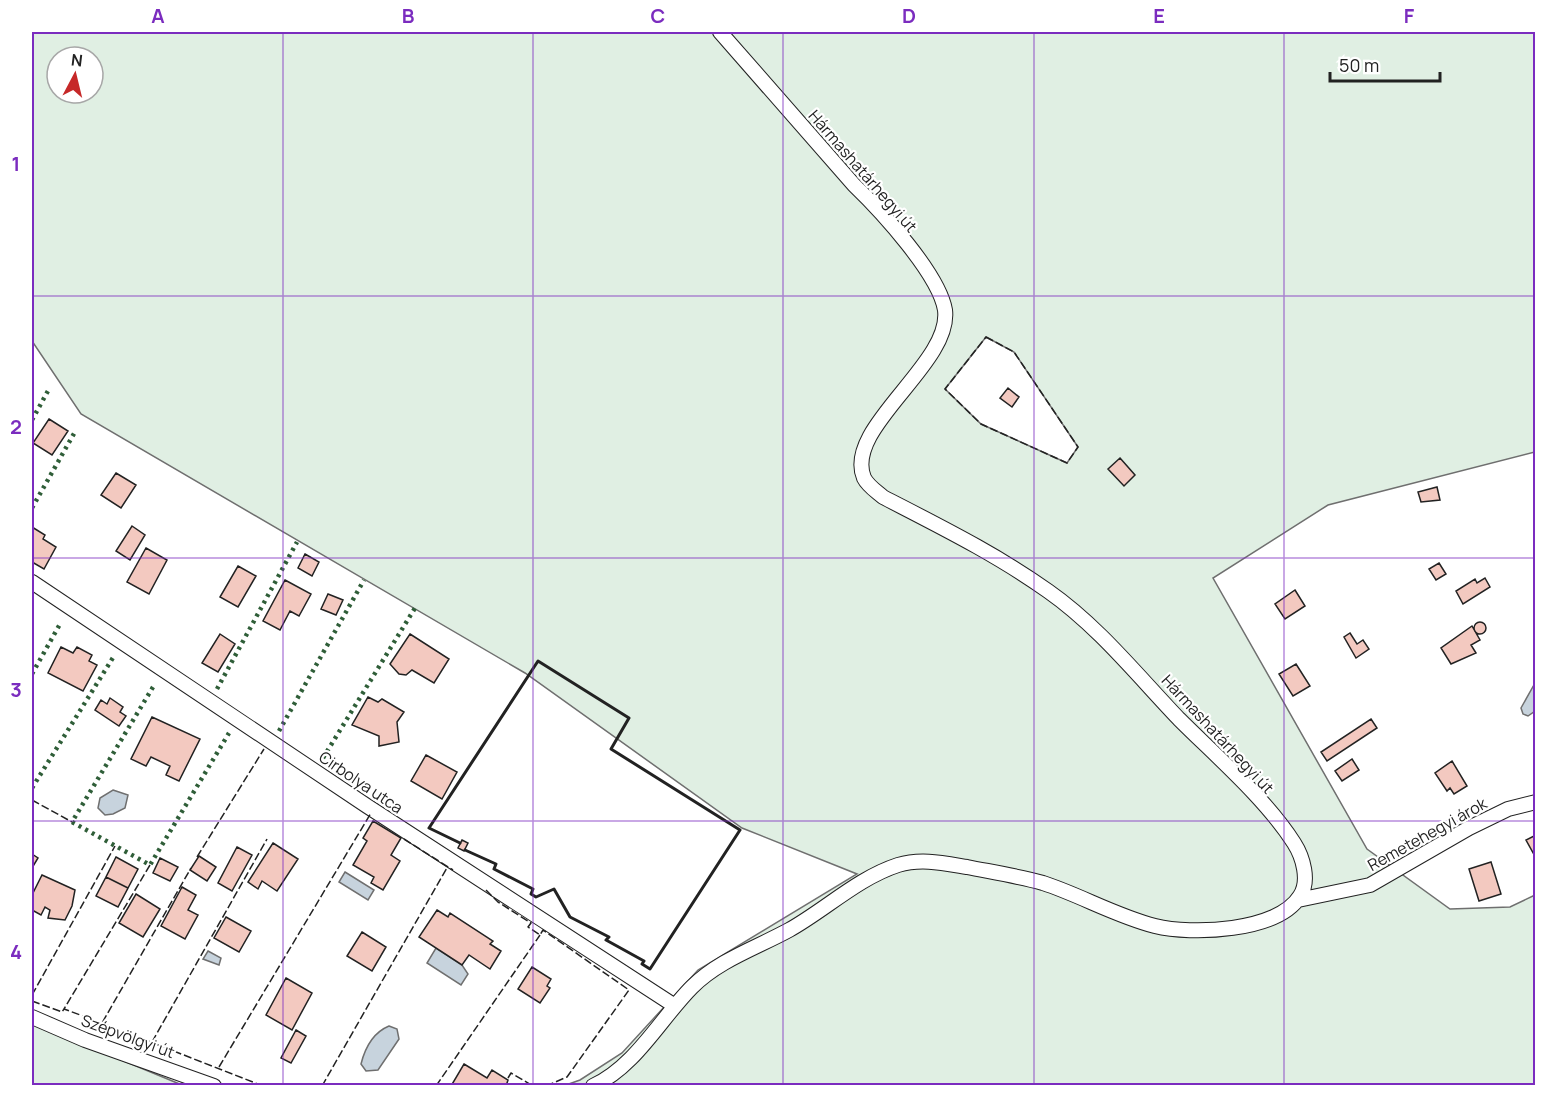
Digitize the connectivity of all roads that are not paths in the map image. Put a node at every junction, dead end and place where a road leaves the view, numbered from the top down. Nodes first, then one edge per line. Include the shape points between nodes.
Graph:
1 (720, 32) edge
2 (32, 582) edge
3 (1536, 802) edge
4 (1298, 900) junction
5 (675, 1006) junction
6 (32, 1017) edge
7 (214, 1086) edge
8 (593, 1086) edge

1 - 4 street, Hármashatárhegyi út via 876,206 940,289 945,321 937,345 867,442 862,464 868,485 883,497 983,549 1051,593 1131,665 1295,844 1305,877
2 - 5 street, Cirbolya utca
3 - 4 street, Remetehegyi árok via 1508,809 1469,828 1370,885
4 - 5 street via 1260,922 1178,930 1140,921 1041,883 919,860 883,871 788,930 711,970
5 - 8 street via 613,1074
6 - 7 street, Szépvölgyi út

